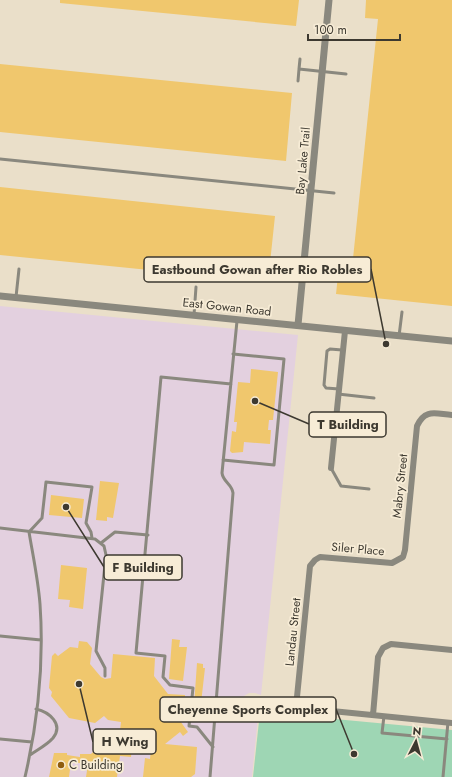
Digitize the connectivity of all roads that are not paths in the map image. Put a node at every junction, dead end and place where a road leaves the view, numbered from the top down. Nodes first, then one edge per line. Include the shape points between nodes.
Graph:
1 (329, 0) edge
2 (300, 59) dead end
3 (299, 69) junction
4 (322, 72) junction
5 (346, 74) dead end
6 (298, 81) dead end
7 (0, 159) edge
8 (311, 189) junction
9 (334, 193) dead end
10 (19, 269) dead end
11 (196, 287) dead end
12 (0, 296) edge
13 (16, 298) junction
14 (402, 312) dead end
15 (194, 315) junction
16 (237, 319) junction
17 (298, 325) junction
18 (345, 331) junction
19 (399, 336) junction
20 (452, 341) edge
21 (343, 350) junction
22 (234, 354) junction
23 (230, 384) junction
24 (339, 392) junction
25 (374, 398) dead end
26 (452, 415) edge
27 (223, 460) junction
28 (331, 468) joint
29 (368, 489) dead end
30 (0, 528) edge
31 (29, 532) junction
32 (148, 535) junction
33 (92, 538) junction
34 (101, 543) junction
35 (316, 560) joint
36 (399, 560) joint
37 (0, 636) edge
38 (41, 640) junction
39 (452, 650) edge
40 (105, 676) dead end
41 (252, 705) dead end
42 (296, 707) junction
43 (36, 709) junction
44 (372, 715) junction
45 (384, 716) junction
46 (450, 722) edge
47 (0, 739) edge
48 (447, 739) junction
49 (32, 742) junction
50 (213, 747) junction
51 (30, 755) junction
52 (25, 777) edge
53 (210, 777) edge
54 (443, 777) edge

1 - 4 street, Bay Lake Trail
2 - 3 lane
3 - 4 lane
3 - 6 lane
4 - 5 lane
4 - 8 street, Bay Lake Trail
7 - 8 lane
8 - 9 lane
8 - 17 street, Bay Lake Trail
10 - 13 lane
11 - 15 lane
12 - 13 street, East Gowan Road
13 - 15 street, East Gowan Road
14 - 19 lane
15 - 16 street, East Gowan Road
16 - 17 street, East Gowan Road
16 - 22 lane
17 - 18 street, East Gowan Road
18 - 19 street, East Gowan Road
18 - 21 street
19 - 20 street, East Gowan Road
21 - 24 street
21 - 24 lane via 327,351 324,385
22 - 23 lane
22 - 27 lane via 284,359 274,465
23 - 27 lane
23 - 32 lane via 161,377
24 - 25 lane
24 - 28 street
26 - 36 street, Mabry Street via 430,413 425,415 418,426 405,550
27 - 50 lane via 222,476 231,486 233,493
28 - 29 lane via 341,486
30 - 31 lane
31 - 33 lane
31 - 33 lane via 42,518 46,482 92,488 86,523
31 - 38 lane via 39,591
32 - 34 lane via 115,532
32 - 50 lane via 136,653 165,656 163,677 170,686 193,688 189,726 197,727
33 - 34 lane
34 - 40 lane via 106,553 96,653 105,668
35 - 36 street, Siler Place via 320,557 392,563
35 - 42 street, Landau Street via 310,566
37 - 38 lane
38 - 43 lane
39 - 44 street via 391,644 382,648 378,657
41 - 42 street
42 - 44 street
43 - 49 lane
43 - 51 lane via 51,715 56,730 51,740
44 - 45 street
45 - 46 street
45 - 48 lane via 382,732
46 - 48 lane
47 - 49 lane
48 - 54 lane
49 - 51 lane
50 - 53 lane
51 - 52 lane

